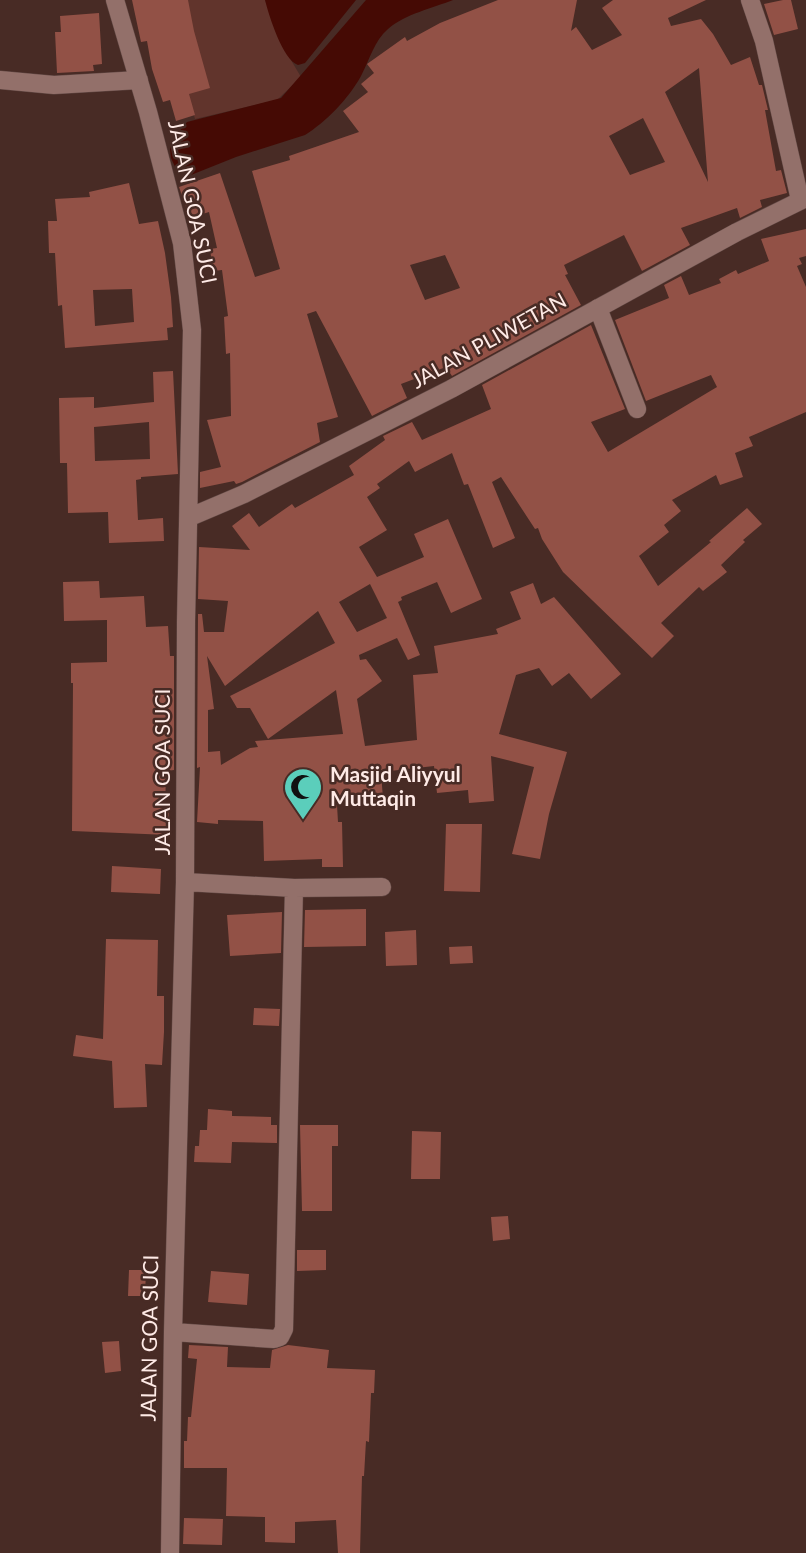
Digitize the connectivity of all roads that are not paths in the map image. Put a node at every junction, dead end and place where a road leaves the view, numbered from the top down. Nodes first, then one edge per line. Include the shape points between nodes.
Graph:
1 (115, 0) edge
2 (750, 0) edge
3 (0, 80) edge
4 (139, 80) junction
5 (803, 199) edge
6 (598, 307) junction
7 (637, 410) dead end
8 (190, 517) junction
9 (185, 882) junction
10 (382, 887) dead end
11 (294, 888) junction
12 (173, 1332) junction
13 (170, 1553) edge

1 - 4 street, JALAN GOA SUCI
2 - 5 street
3 - 4 street via 54,85
4 - 8 street, JALAN GOA SUCI via 182,243 188,284 192,330
5 - 6 street, JALAN PLIWETAN
6 - 7 street
6 - 8 street, JALAN PLIWETAN via 343,445
8 - 9 street, JALAN GOA SUCI
9 - 11 street
9 - 12 street, JALAN GOA SUCI
10 - 11 street
11 - 12 street via 284,1329 274,1339
12 - 13 street, JALAN GOA SUCI

